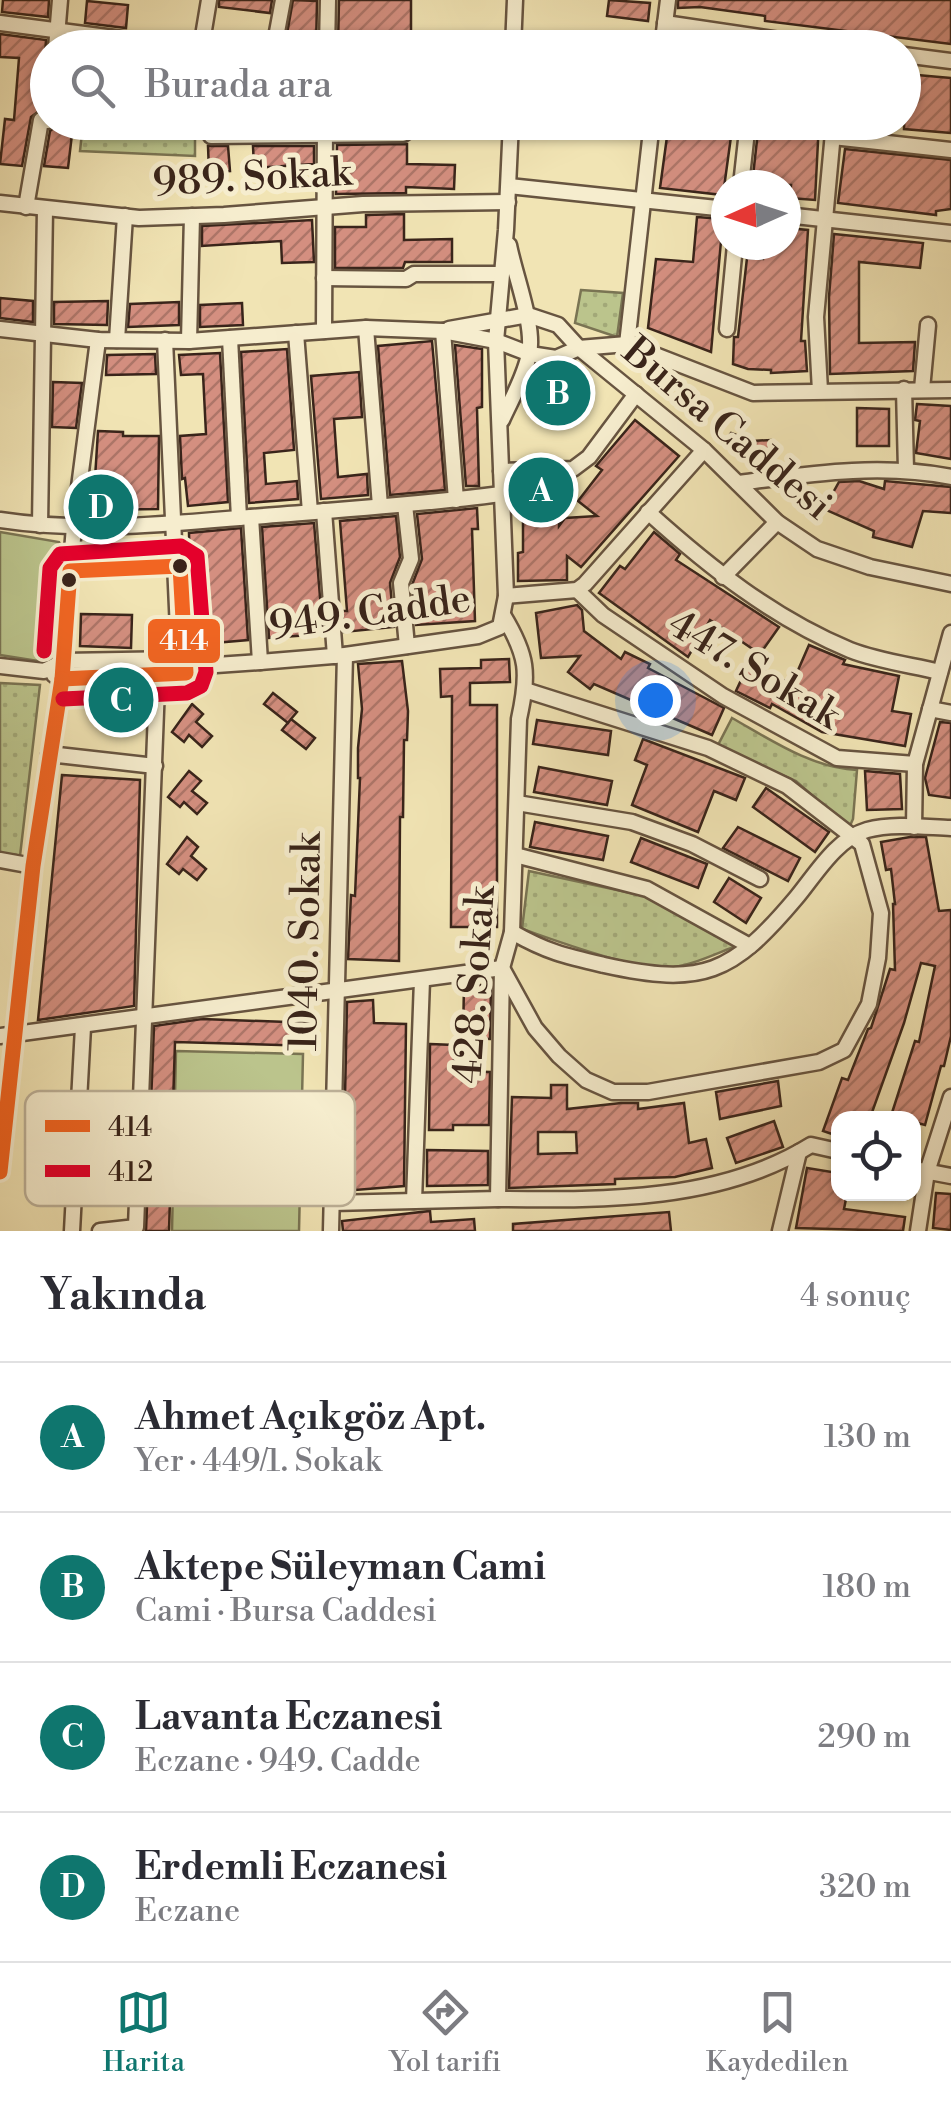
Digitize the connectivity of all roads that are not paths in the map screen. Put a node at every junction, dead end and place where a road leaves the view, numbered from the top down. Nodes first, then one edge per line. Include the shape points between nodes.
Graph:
1 (60, 0) edge
2 (209, 0) edge
3 (283, 0) edge
4 (328, 0) edge
5 (515, 0) edge
6 (668, 0) edge
7 (0, 23) edge
8 (665, 23) junction
9 (51, 30) edge
10 (58, 30) edge
11 (204, 30) edge
12 (277, 30) edge
13 (327, 30) edge
14 (514, 30) edge
15 (664, 30) edge
16 (699, 30) edge
17 (921, 57) edge
18 (951, 61) edge
19 (38, 140) edge
20 (325, 140) edge
21 (510, 140) edge
22 (650, 140) edge
23 (746, 140) edge
24 (833, 140) edge
25 (892, 140) edge
26 (951, 150) edge
27 (743, 170) edge
28 (509, 186) junction
29 (642, 200) junction
30 (508, 202) junction
31 (0, 203) edge
32 (26, 207) junction
33 (324, 207) junction
34 (711, 207) edge
35 (45, 209) junction
36 (125, 216) junction
37 (192, 216) junction
38 (801, 217) edge
39 (825, 219) junction
40 (506, 230) junction
41 (951, 233) edge
42 (733, 260) edge
43 (501, 274) junction
44 (324, 278) junction
45 (528, 314) junction
46 (498, 318) junction
47 (928, 325) dead end
48 (366, 328) junction
49 (0, 329) edge
50 (726, 329) dead end
51 (324, 331) junction
52 (444, 331) junction
53 (296, 333) junction
54 (45, 334) junction
55 (230, 338) junction
56 (98, 340) junction
57 (116, 340) junction
58 (165, 340) junction
59 (189, 340) junction
60 (496, 341) junction
61 (626, 344) junction
62 (580, 348) junction
63 (530, 354) junction
64 (904, 389) junction
65 (922, 389) junction
66 (951, 390) edge
67 (820, 391) junction
68 (636, 394) junction
69 (500, 425) junction
70 (704, 450) junction
71 (906, 470) junction
72 (501, 471) junction
73 (951, 477) edge
74 (738, 482) junction
75 (501, 494) junction
76 (456, 500) junction
77 (380, 506) junction
78 (405, 506) junction
79 (317, 511) junction
80 (648, 512) junction
81 (245, 517) junction
82 (0, 520) edge
83 (777, 522) junction
84 (175, 523) junction
85 (40, 525) junction
86 (77, 526) junction
87 (724, 577) junction
88 (951, 584) edge
89 (577, 590) junction
90 (506, 596) junction
91 (503, 615) junction
92 (951, 633) edge
93 (407, 646) junction
94 (340, 655) junction
95 (158, 660) junction
96 (67, 661) junction
97 (260, 662) junction
98 (0, 666) edge
99 (182, 667) junction
100 (44, 671) junction
101 (940, 672) junction
102 (158, 676) junction
103 (65, 679) junction
104 (525, 690) junction
105 (930, 709) junction
106 (951, 712) edge
107 (49, 754) junction
108 (915, 764) junction
109 (155, 766) junction
110 (517, 803) junction
111 (914, 827) junction
112 (951, 828) edge
113 (854, 837) junction
114 (515, 855) junction
115 (0, 860) edge
116 (33, 866) junction
117 (760, 879) dead end
118 (512, 932) junction
119 (750, 946) junction
120 (502, 968) junction
121 (422, 980) junction
122 (337, 993) junction
123 (146, 1018) junction
124 (83, 1027) junction
125 (7, 1036) edge
126 (80, 1091) edge
127 (142, 1091) edge
128 (335, 1091) edge
129 (951, 1096) edge
130 (831, 1149) edge
131 (799, 1152) junction
132 (921, 1168) edge
133 (921, 1170) edge
134 (0, 1172) edge
135 (951, 1176) edge
136 (498, 1199) junction
137 (414, 1201) junction
138 (919, 1201) edge
139 (355, 1202) edge
140 (73, 1206) edge
141 (137, 1206) edge
142 (72, 1231) edge
143 (100, 1231) edge
144 (780, 1231) edge
145 (918, 1231) edge

1 - 10 street
2 - 11 street
3 - 12 street
4 - 13 street
5 - 14 street
6 - 8 street
7 - 9 street
8 - 15 street
8 - 16 street
17 - 18 street
19 - 32 street
20 - 33 street
21 - 28 street
22 - 29 street
23 - 27 street
24 - 39 street
25 - 26 street
28 - 29 street
28 - 30 street
29 - 34 street
29 - 61 street
30 - 33 street, 989. Sokak
30 - 40 street
31 - 32 street, 989. Sokak
32 - 35 street, 989. Sokak
33 - 37 street, 989. Sokak
33 - 44 street
35 - 36 street, 989. Sokak
35 - 54 street
36 - 37 street, 989. Sokak
36 - 57 street
37 - 59 street
38 - 39 street
39 - 41 street
39 - 67 street via 816,317
40 - 43 street
40 - 45 street
42 - 50 street
43 - 44 street
43 - 46 street
44 - 51 street
45 - 46 street
45 - 62 street, Bursa Caddesi via 558,326
45 - 63 street
46 - 52 street
46 - 60 street
47 - 65 street
48 - 51 street
48 - 52 street
48 - 77 street
49 - 54 street
51 - 53 street
52 - 60 street
52 - 76 street
53 - 55 street
53 - 79 street, 1040. Sokak
54 - 56 street
54 - 85 street
55 - 59 street
55 - 81 street
56 - 57 street
56 - 86 street
57 - 58 street
58 - 59 street
58 - 84 street
60 - 63 street
60 - 69 street
61 - 62 street
61 - 67 street via 753,393
62 - 63 street via 556,358
62 - 68 street, Bursa Caddesi
63 - 69 street
64 - 65 street
64 - 67 street
64 - 71 street
65 - 66 street
68 - 70 street, Bursa Caddesi
68 - 72 street via 574,469
69 - 72 street
70 - 74 street, Bursa Caddesi
70 - 80 street
71 - 73 street
71 - 74 street
72 - 75 street
74 - 83 street, Bursa Caddesi
75 - 76 street
75 - 90 street
76 - 78 street
77 - 78 street
77 - 79 street
78 - 93 street via 410,560 401,582
79 - 81 street
79 - 94 street, 1040. Sokak
80 - 87 street
80 - 89 street
81 - 84 street
81 - 97 street
82 - 85 street
83 - 87 street
83 - 88 street, Bursa Caddesi via 817,549
84 - 86 street
84 - 99 street
85 - 86 street
86 - 96 street
87 - 101 street via 854,652
89 - 90 street
89 - 108 street, 447. Sokak via 723,696 837,758
90 - 91 street
91 - 93 street, 949. Cadde via 500,627 478,636
91 - 104 street, 428. Sokak via 523,648
92 - 101 street
93 - 94 street, 949. Cadde
94 - 97 street, 949. Cadde
94 - 122 street, 1040. Sokak
95 - 96 street, 949. Cadde
95 - 99 street, 949. Cadde
95 - 102 street
96 - 100 street, 949. Cadde
96 - 103 street
97 - 99 street, 949. Cadde
98 - 100 street
99 - 102 street
100 - 103 street
101 - 105 street
102 - 103 street
102 - 109 street
103 - 107 street
104 - 110 street, 428. Sokak
104 - 113 street via 708,748 787,786
105 - 106 street
105 - 108 street
107 - 109 street
107 - 116 street
108 - 111 street
109 - 123 street
110 - 114 street, 428. Sokak
110 - 117 street via 632,822
111 - 112 street
111 - 113 street
113 - 119 street
113 - 120 street via 862,844 881,913 878,958 868,1004 844,1050 819,1062 648,1092 613,1092 559,1056 534,1028
114 - 118 street, 428. Sokak
114 - 119 street via 647,889
115 - 116 street
116 - 125 street
118 - 119 street via 546,952 648,974 686,976 720,967
118 - 120 street, 428. Sokak
120 - 121 street
120 - 136 street, 428. Sokak
121 - 122 street
121 - 137 street
122 - 123 street
122 - 128 street, 1040. Sokak
123 - 124 street
123 - 127 street
124 - 125 street
124 - 126 street
125 - 134 street
129 - 132 street
130 - 131 street via 811,1145
131 - 136 street via 780,1164 666,1194
131 - 144 street
133 - 135 street
136 - 137 street
137 - 139 street
138 - 145 street
140 - 142 street
141 - 143 street via 136,1227

